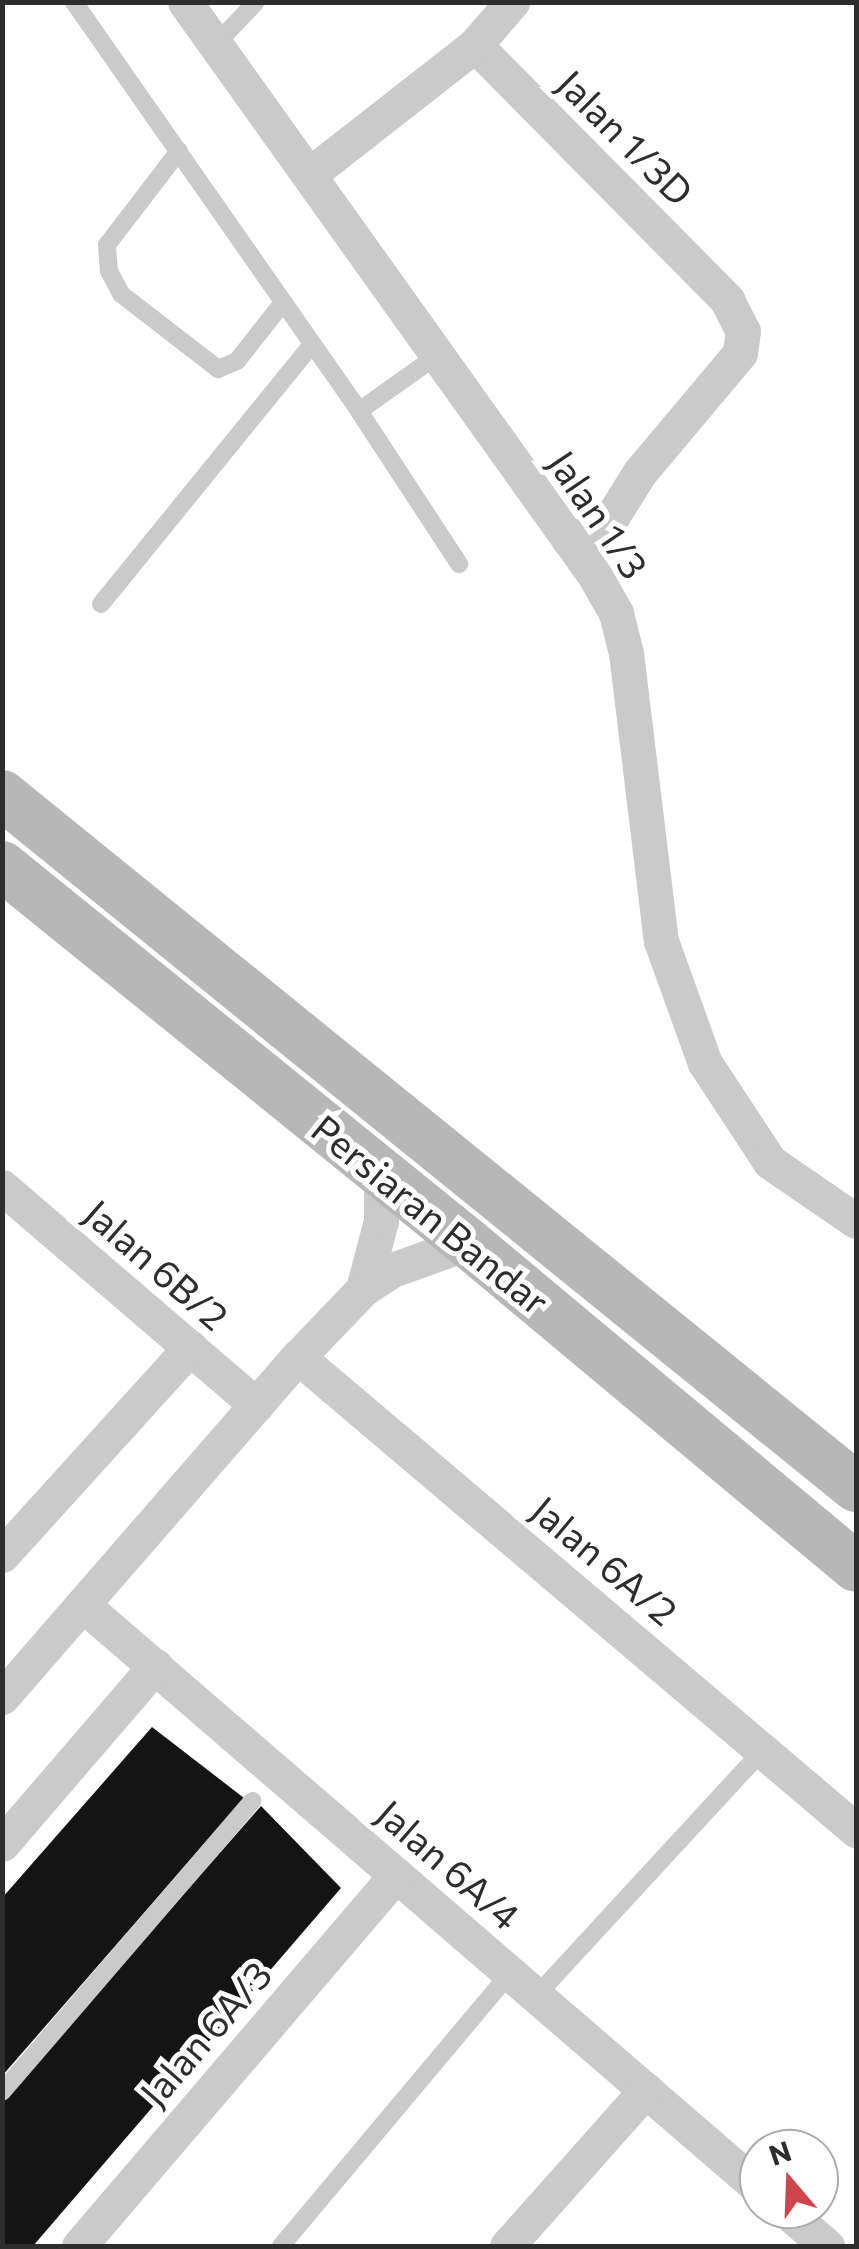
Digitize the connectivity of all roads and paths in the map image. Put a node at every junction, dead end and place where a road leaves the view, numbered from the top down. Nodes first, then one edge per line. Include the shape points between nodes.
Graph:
1 (74, 2) edge
2 (186, 2) edge
3 (256, 2) edge
4 (512, 2) edge
5 (216, 44) junction
6 (475, 45) junction
7 (179, 151) junction
8 (310, 174) junction
9 (281, 305) junction
10 (311, 346) junction
11 (435, 356) junction
12 (358, 411) junction
13 (569, 540) junction
14 (459, 564) dead end
15 (101, 604) dead end
16 (2, 795) edge
17 (2, 866) edge
18 (382, 1173) junction
19 (2, 1187) edge
20 (856, 1221) edge
21 (468, 1244) junction
22 (364, 1289) junction
23 (190, 1348) junction
24 (298, 1358) junction
25 (256, 1405) junction
26 (856, 1487) edge
27 (2, 1555) edge
28 (856, 1568) edge
29 (83, 1604) junction
30 (155, 1666) junction
31 (2, 1697) edge
32 (764, 1750) junction
33 (252, 1801) dead end
34 (856, 1830) edge
35 (2, 1844) edge
36 (396, 1875) junction
37 (523, 1984) junction
38 (646, 2090) junction
39 (2, 2092) edge
40 (739, 2171) edge
41 (807, 2229) edge
42 (79, 2246) edge
43 (280, 2246) edge
44 (507, 2246) edge
45 (827, 2246) edge

1 - 7 lane
2 - 5 street, Jalan 1/3
3 - 5 lane
4 - 6 street
5 - 8 street, Jalan 1/3
6 - 8 street
6 - 13 street, Jalan 1/3D via 716,289 740,321 744,341 640,472 605,528
7 - 9 lane
7 - 9 lane via 106,246 121,294 218,369 236,361
8 - 11 street, Jalan 1/3
9 - 10 lane
10 - 12 lane
10 - 15 lane
11 - 12 lane
11 - 13 street, Jalan 1/3
12 - 14 lane
13 - 20 street, Jalan 1/3 via 596,576 619,626 661,941 705,1063 770,1162
16 - 26 main road, Persiaran Bandar
17 - 18 main road, Persiaran Bandar
18 - 21 main road, Persiaran Bandar
18 - 22 street via 381,1222
19 - 23 street, Jalan 6B/2
21 - 22 street via 407,1264
21 - 28 main road, Persiaran Bandar
22 - 24 street
23 - 25 street, Jalan 6B/2
23 - 27 street
24 - 25 street
24 - 32 street, Jalan 6A/2
25 - 29 street
29 - 30 street, Jalan 6A/4
29 - 31 street
30 - 35 street
30 - 36 street, Jalan 6A/4
32 - 34 street, Jalan 6A/2
32 - 37 lane
33 - 39 lane
36 - 37 street, Jalan 6A/4
36 - 42 street, Jalan 6A/3
37 - 38 street, Jalan 6A/4
37 - 43 lane
38 - 40 street, Jalan 6A/4
38 - 44 street
41 - 45 street

